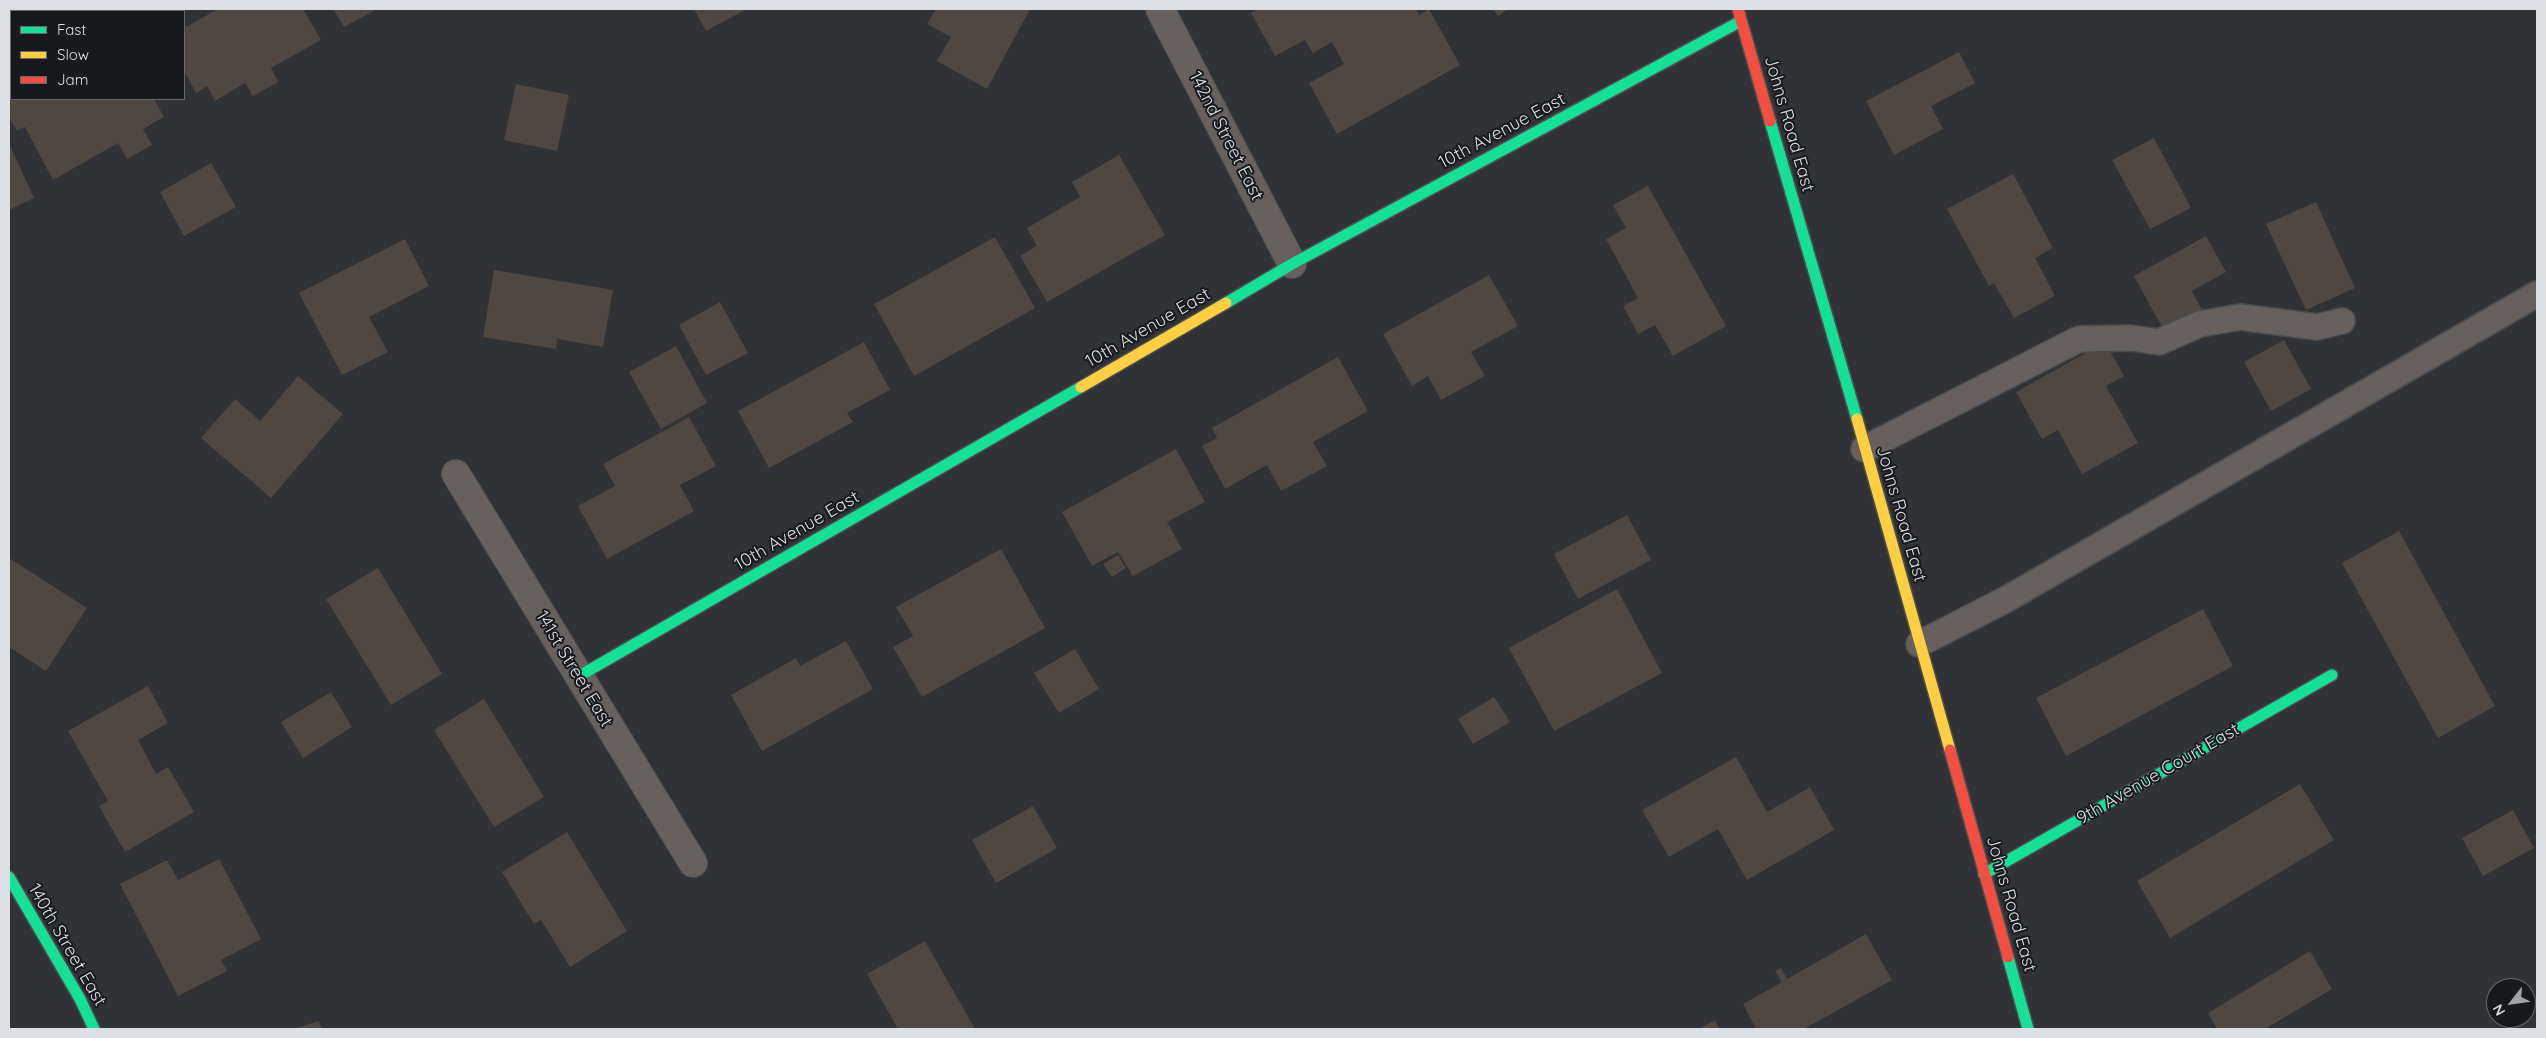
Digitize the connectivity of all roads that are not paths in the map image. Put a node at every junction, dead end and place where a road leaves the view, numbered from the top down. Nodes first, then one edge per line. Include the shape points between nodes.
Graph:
1 (1160, 9) edge
2 (1738, 9) edge
3 (1741, 21) junction
4 (1292, 264) junction
5 (2537, 294) edge
6 (2342, 321) dead end
7 (1864, 449) junction
8 (456, 474) dead end
9 (1919, 644) junction
10 (2332, 675) dead end
11 (579, 676) junction
12 (692, 863) dead end
13 (1984, 874) junction
14 (9, 877) edge
15 (2025, 1028) edge
16 (94, 1029) edge

1 - 4 street, 142nd Street East
2 - 3 street, Johns Road East
3 - 4 street, 10th Avenue East
3 - 7 street, Johns Road East
4 - 11 street, 10th Avenue East
5 - 9 lane via 2005,600
6 - 7 lane via 2317,327 2240,317 2200,324 2159,342 2131,338 2079,339
7 - 9 street, Johns Road East
8 - 11 street, 141st Street East
9 - 13 street, Johns Road East
10 - 13 street, 9th Avenue Court East
11 - 12 street, 141st Street East
13 - 15 street, Johns Road East
14 - 16 street, 140th Street East

